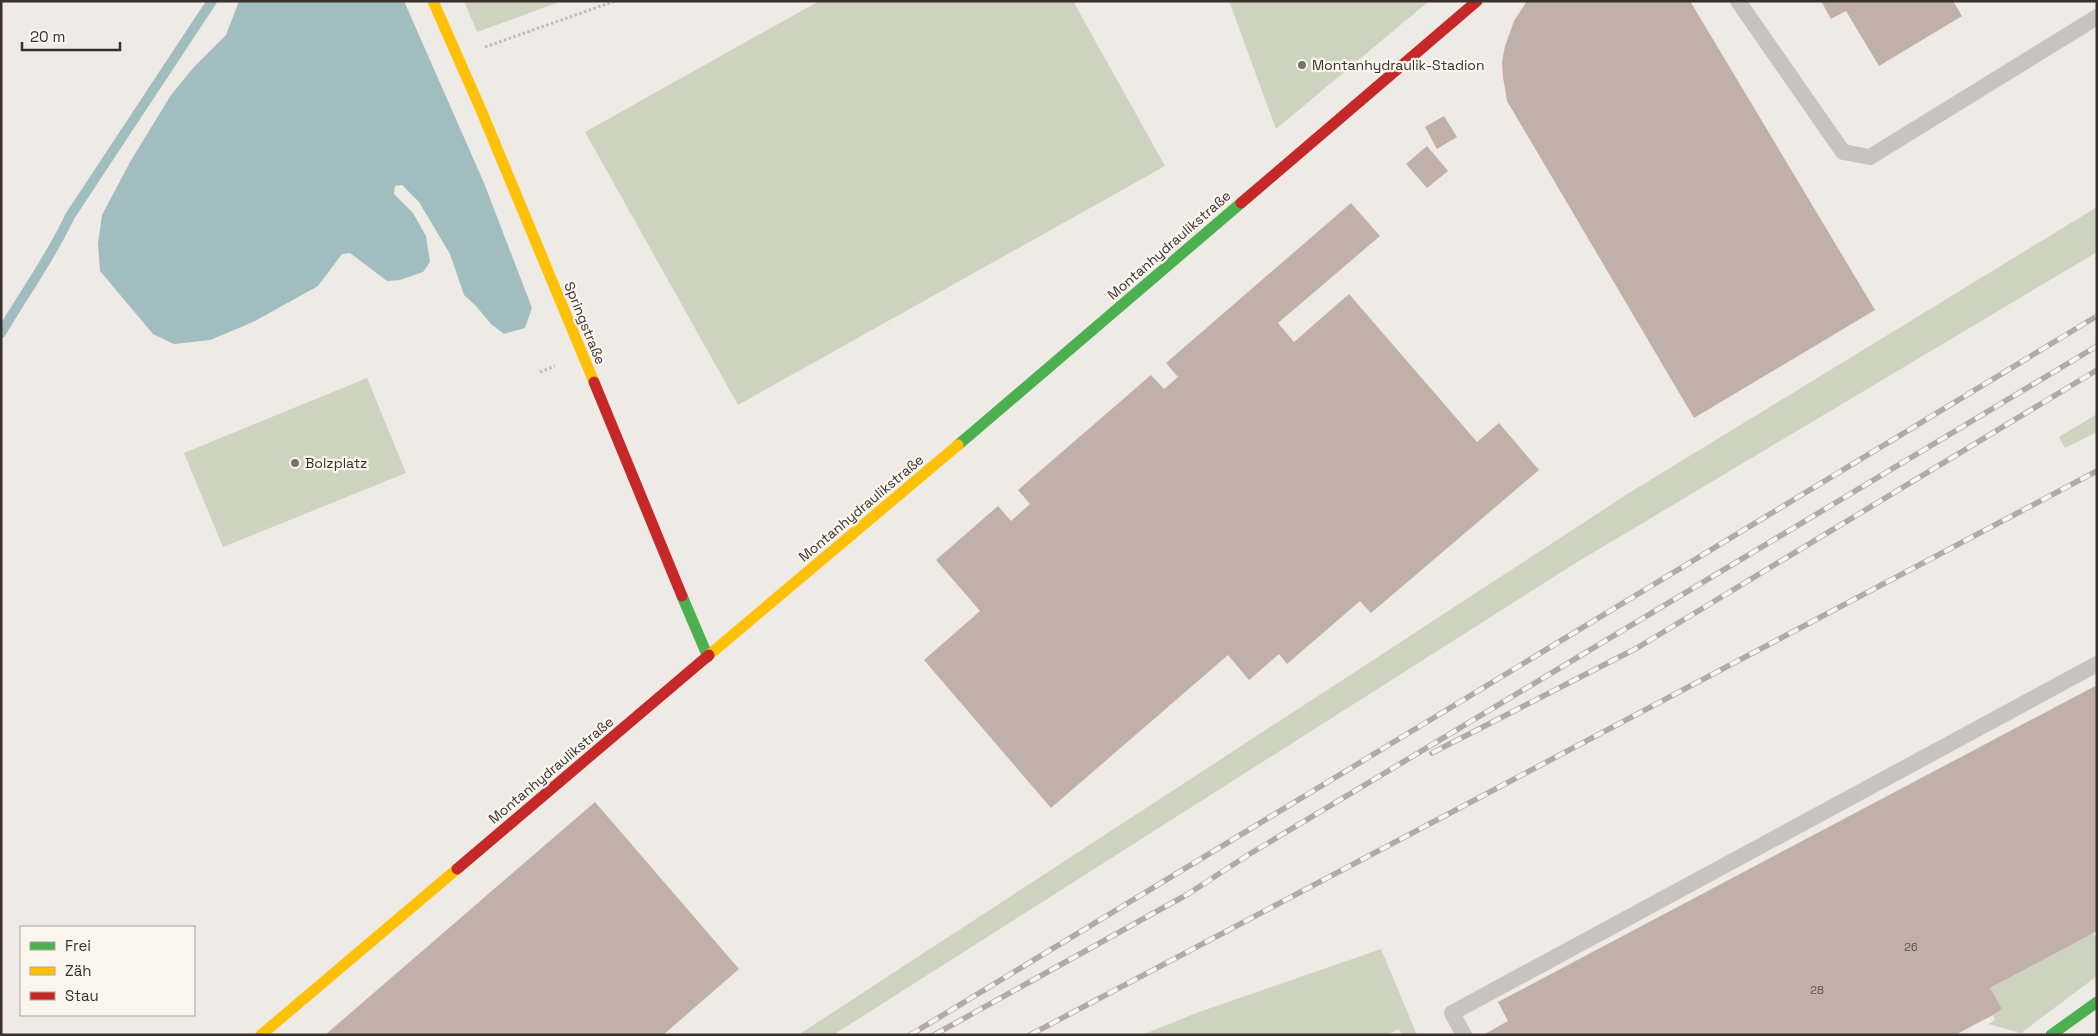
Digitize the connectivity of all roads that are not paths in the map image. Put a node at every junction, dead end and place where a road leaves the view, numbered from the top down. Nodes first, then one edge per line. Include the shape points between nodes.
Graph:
1 (433, 1) edge
2 (1477, 1) edge
3 (1738, 1) edge
4 (2097, 17) edge
5 (708, 657) junction
6 (2097, 664) edge
7 (2097, 1002) edge
8 (261, 1035) edge
9 (1464, 1035) edge
10 (2051, 1035) edge

1 - 5 street, Springstraße via 487,123
2 - 5 street, Montanhydraulikstraße
3 - 4 lane via 1843,152 1870,157
5 - 8 street, Montanhydraulikstraße
6 - 9 lane via 1452,1013
7 - 10 street

